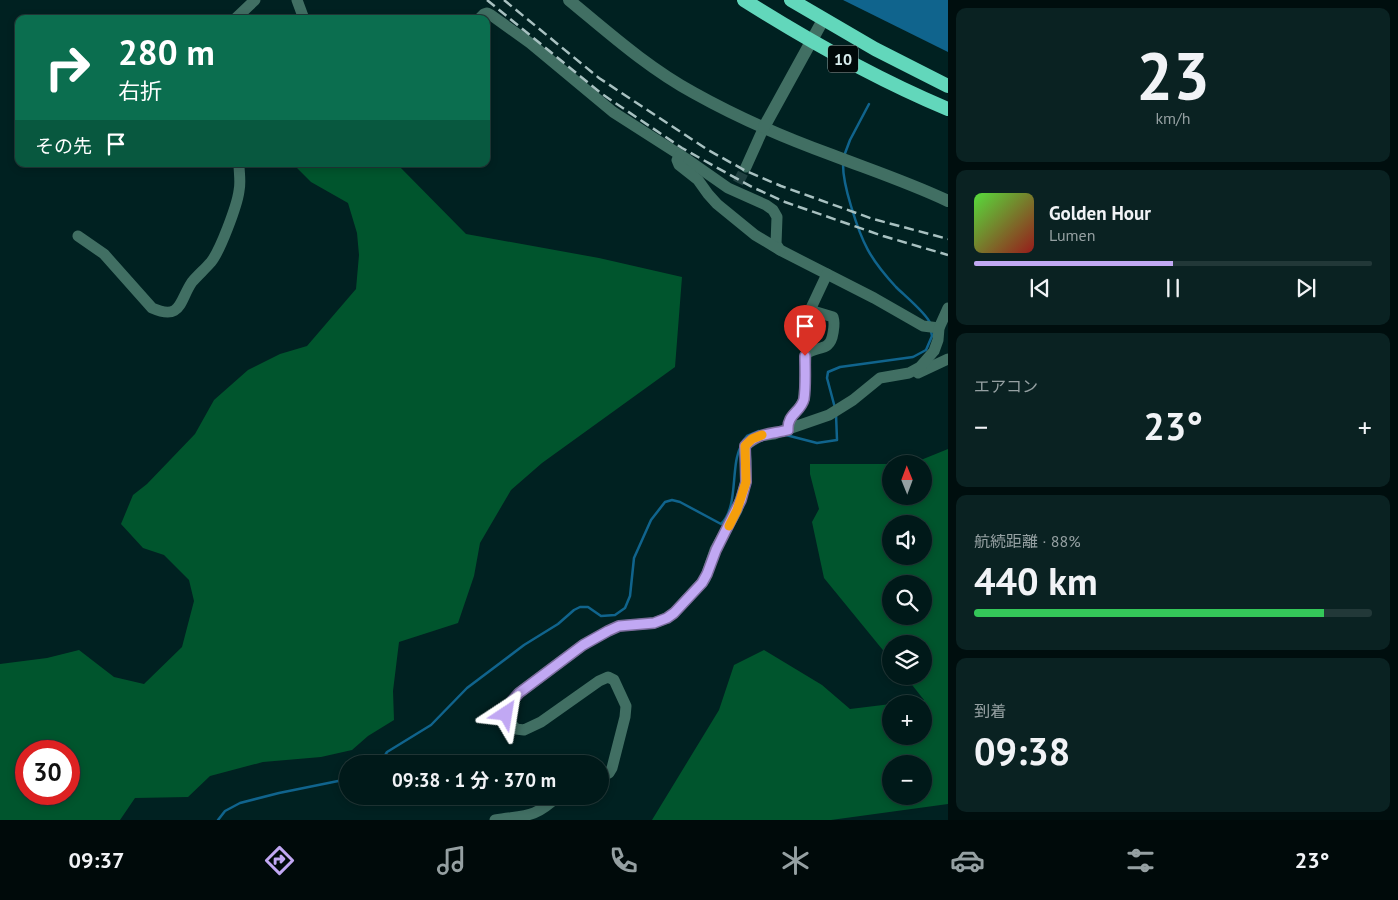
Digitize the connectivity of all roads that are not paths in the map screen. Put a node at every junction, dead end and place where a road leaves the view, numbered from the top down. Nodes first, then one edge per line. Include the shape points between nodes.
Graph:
1 (255, 0) edge
2 (297, 0) edge
3 (569, 0) edge
4 (744, 0) edge
5 (791, 0) edge
6 (239, 15) edge
7 (303, 15) edge
8 (483, 15) edge
9 (823, 20) junction
10 (812, 41) junction
11 (948, 86) edge
12 (948, 108) edge
13 (764, 127) junction
14 (680, 155) junction
15 (239, 167) edge
16 (746, 168) tunnel mouth
17 (948, 200) edge
18 (78, 236) dead end
19 (780, 250) junction
20 (827, 274) junction
21 (948, 308) edge
22 (933, 328) junction
23 (948, 359) edge
24 (909, 373) junction
25 (788, 430) junction
26 (609, 773) edge
27 (548, 805) edge
28 (495, 820) edge

1 - 6 street
2 - 7 street
3 - 13 street via 668,78
4 - 10 highway, 10
5 - 9 highway, 10
8 - 14 street via 491,15 613,112
9 - 10 street
9 - 11 highway, 10
10 - 12 highway, 10 via 884,81
10 - 13 street
13 - 16 street
13 - 17 street
14 - 19 street via 679,165 695,177 717,204 755,235
14 - 19 street via 773,210 777,217 776,244
15 - 18 street via 237,200 217,252 173,312 163,313 152,308 104,254
19 - 20 street
20 - 22 street
20 - 25 street via 811,308 833,317 832,338 827,346 806,354 804,399 789,420
21 - 22 street
22 - 24 street via 938,340 934,351 925,363
23 - 24 street via 925,370
24 - 25 street via 880,378 839,410
25 - 26 street via 760,436 745,446 746,482 737,510 705,579 674,613 654,623 619,626 590,640 519,693 507,709 508,722 516,729 524,730 604,678 612,678 625,702 625,717
27 - 28 street via 527,816

